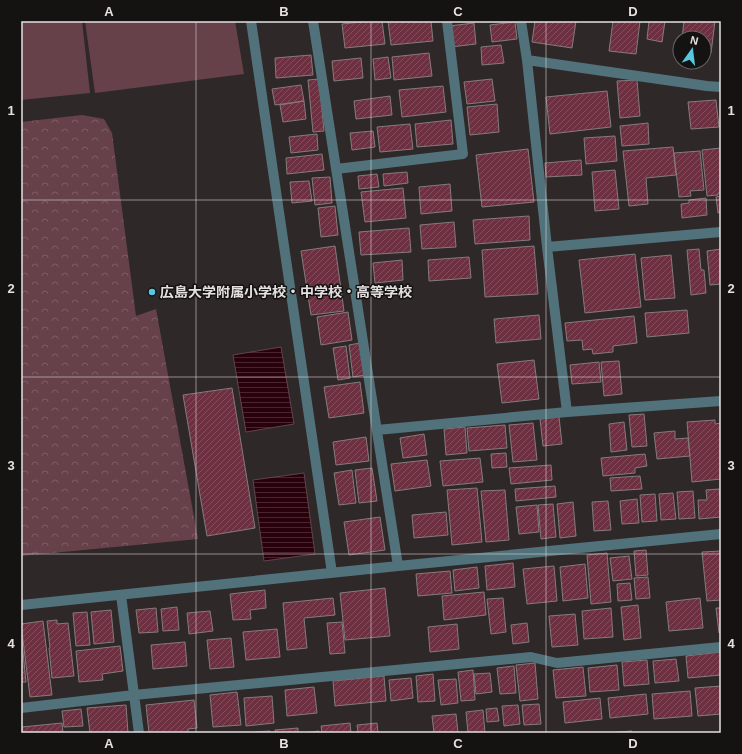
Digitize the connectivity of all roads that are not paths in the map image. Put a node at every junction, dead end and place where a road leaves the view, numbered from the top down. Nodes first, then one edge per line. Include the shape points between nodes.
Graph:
1 (251, 21) edge
2 (313, 21) edge
3 (447, 21) edge
4 (521, 21) edge
5 (527, 60) junction
6 (721, 87) edge
7 (336, 169) junction
8 (721, 232) edge
9 (547, 248) junction
10 (721, 400) edge
11 (567, 412) junction
12 (377, 430) junction
13 (721, 534) edge
14 (398, 566) junction
15 (332, 573) junction
16 (121, 595) junction
17 (21, 605) edge
18 (721, 647) edge
19 (134, 696) junction
20 (21, 708) edge
21 (139, 733) edge

1 - 15 street
2 - 7 street
3 - 7 street via 463,154
4 - 5 street
5 - 6 street
5 - 9 street
7 - 12 street
8 - 9 street
9 - 11 street
10 - 11 street
11 - 12 street
12 - 14 street
13 - 14 street
14 - 15 street
15 - 16 street
16 - 17 street
16 - 19 street
18 - 19 street via 556,663 531,657
19 - 20 street
19 - 21 street

